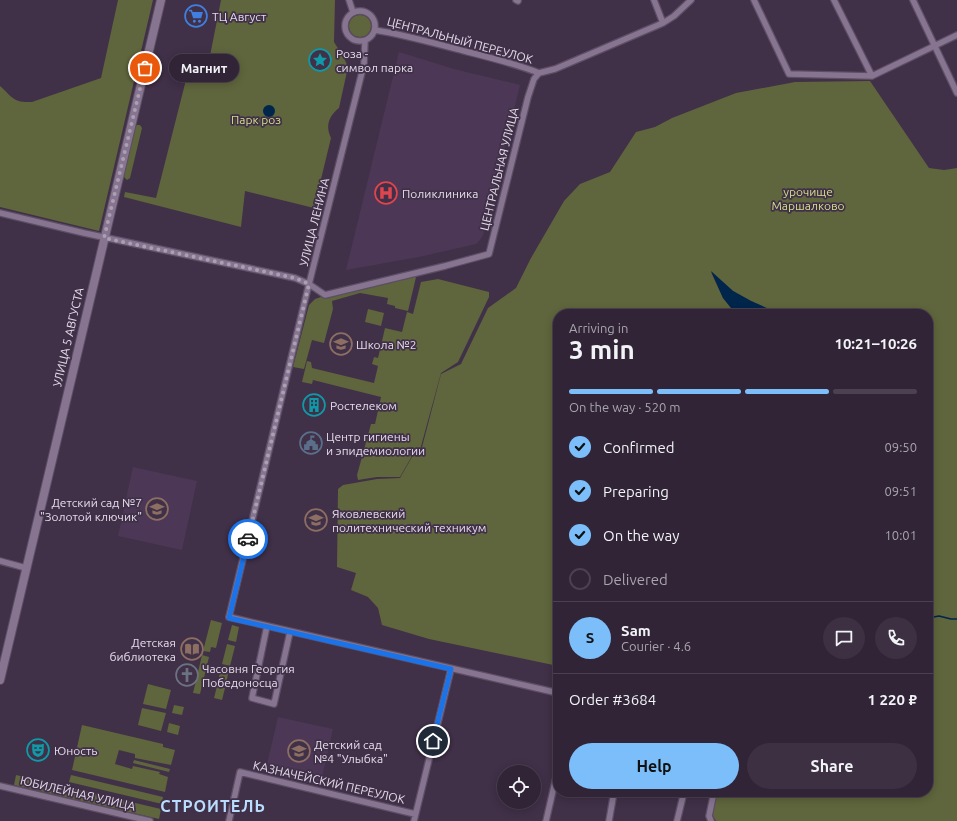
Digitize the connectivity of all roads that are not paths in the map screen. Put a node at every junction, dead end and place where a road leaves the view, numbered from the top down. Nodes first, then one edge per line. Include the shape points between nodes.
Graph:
1 (161, 0) edge
2 (349, 0) edge
3 (654, 0) edge
4 (690, 0) edge
5 (754, 0) edge
6 (834, 0) edge
7 (913, 0) edge
8 (353, 12) junction
9 (663, 23) junction
10 (375, 30) junction
11 (957, 35) edge
12 (365, 41) junction
13 (935, 46) junction
14 (539, 73) junction
15 (872, 76) junction
16 (957, 93) edge
17 (0, 213) edge
18 (104, 238) junction
19 (309, 284) junction
20 (0, 561) edge
21 (26, 568) junction
22 (267, 626) junction
23 (290, 632) junction
24 (451, 669) junction
25 (0, 680) edge
26 (553, 692) edge
27 (0, 786) edge
28 (553, 791) edge
29 (613, 797) edge
30 (683, 797) edge
31 (713, 797) edge
32 (415, 814) junction
33 (150, 821) edge
34 (229, 821) edge
35 (414, 821) edge
36 (546, 821) edge
37 (609, 821) edge
38 (677, 821) edge
39 (711, 821) edge

1 - 18 street, УЛИЦА 5 АВГУСТА
2 - 8 street
3 - 9 street
4 - 9 street
5 - 15 street via 790,74
6 - 15 street
7 - 13 street
8 - 10 street via 364,11 369,14 373,18
8 - 12 street via 345,21 346,32 354,40
9 - 14 street via 555,69
10 - 12 street
10 - 14 street, ЦЕНТРАЛЬНЫЙ ПЕРЕУЛОК via 460,50
11 - 13 street
12 - 19 street, УЛИЦА ЛЕНИНА via 364,64
13 - 15 street
13 - 16 street
14 - 19 street, ЦЕНТРАЛЬНАЯ УЛИЦА via 534,79 526,104 488,254 325,295
17 - 18 street
18 - 19 street via 295,278
18 - 21 street, УЛИЦА 5 АВГУСТА
19 - 22 street, УЛИЦА ЛЕНИНА via 229,618
20 - 21 street
21 - 25 street, УЛИЦА 5 АВГУСТА
22 - 23 street
22 - 23 street via 252,698 274,704
23 - 24 street
24 - 26 street
24 - 32 street
27 - 33 street, ЮБИЛЕЙНАЯ УЛИЦА
28 - 36 street
29 - 37 street
30 - 38 street
31 - 39 street via 709,816
32 - 34 street, КАЗНАЧЕЙСКИЙ ПЕРЕУЛОК via 240,772
32 - 35 street

